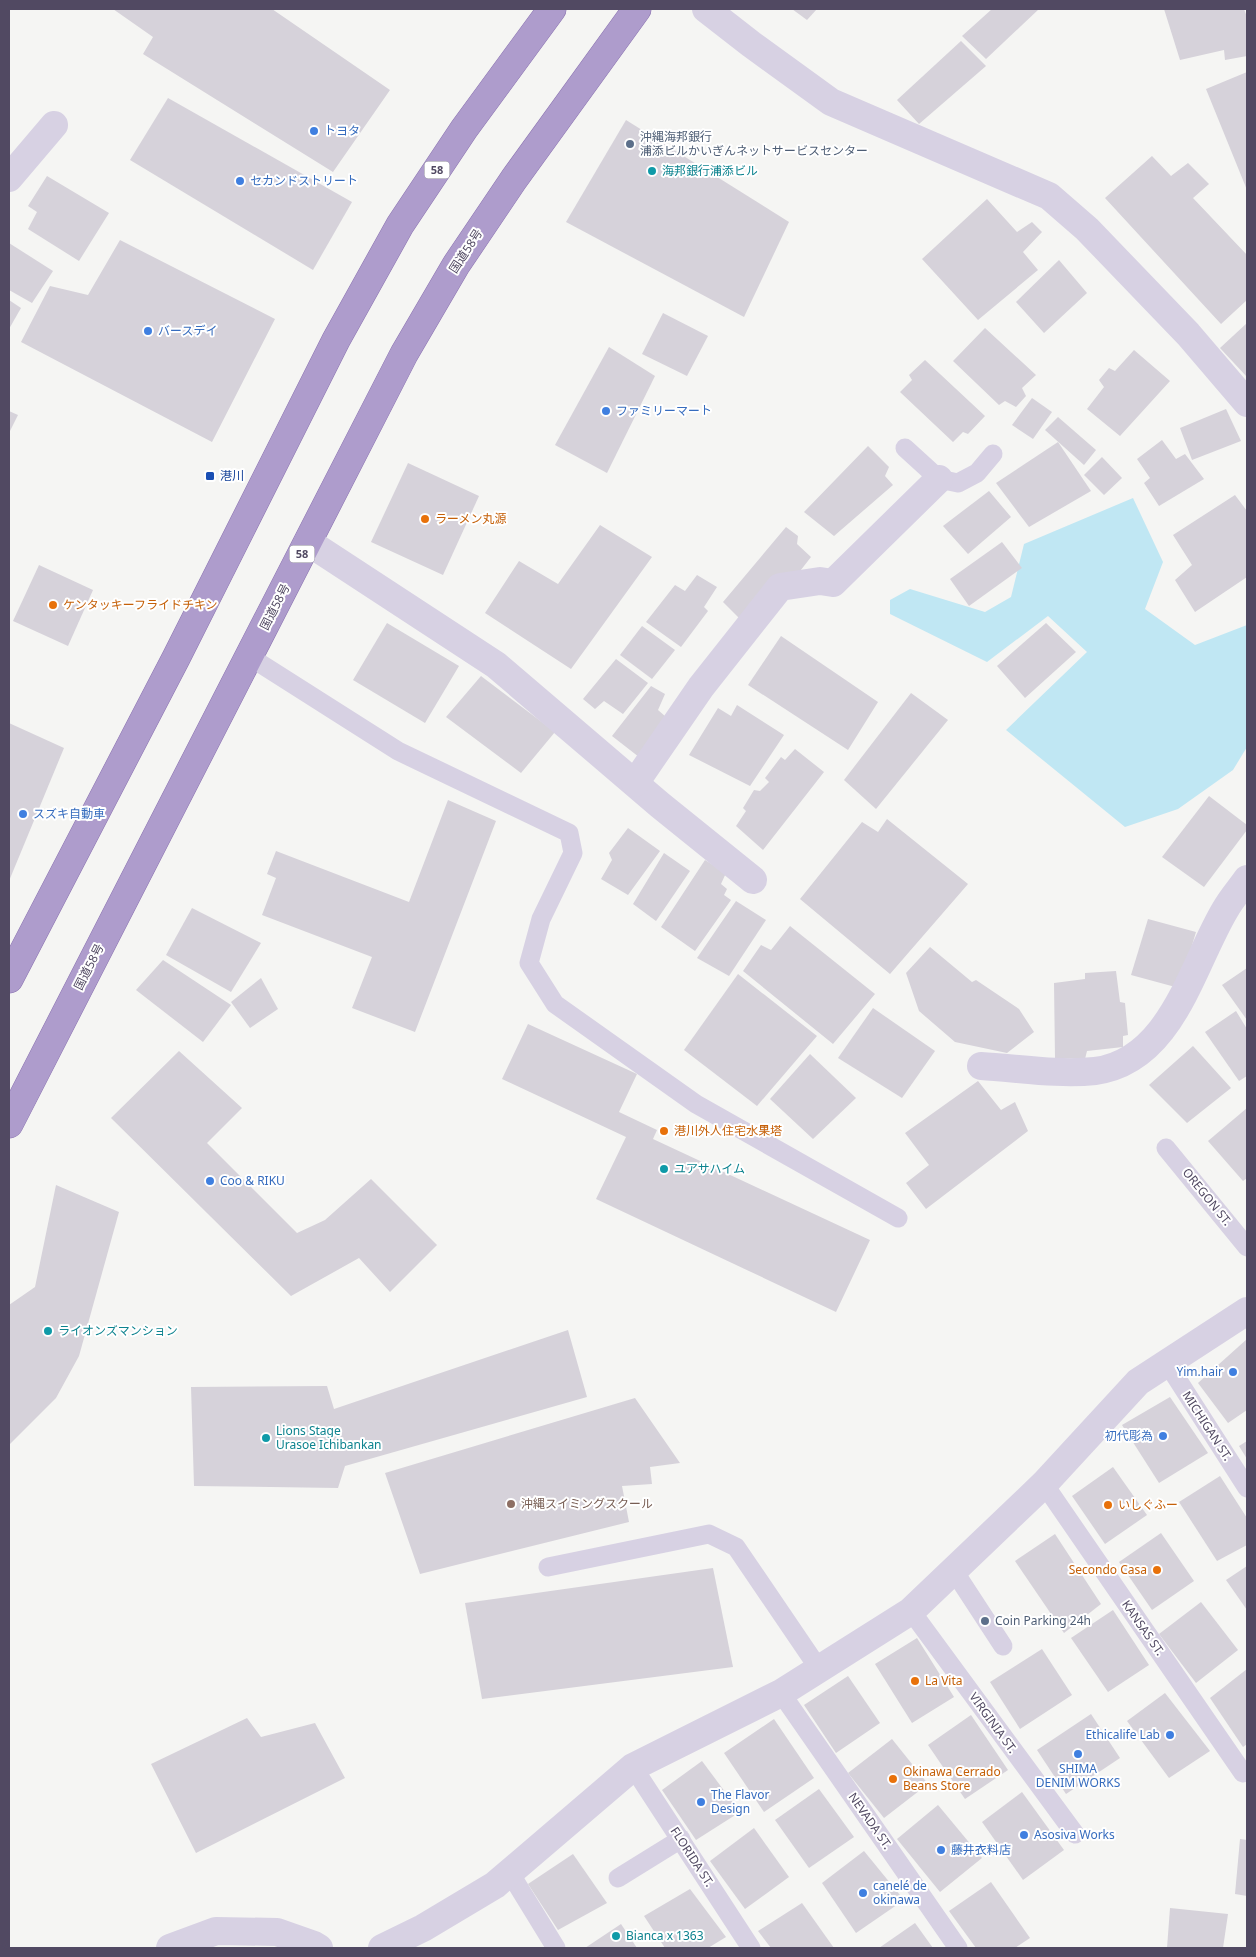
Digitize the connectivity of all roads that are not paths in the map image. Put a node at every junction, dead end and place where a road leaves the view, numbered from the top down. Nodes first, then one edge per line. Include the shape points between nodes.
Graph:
1 (552, 9) edge
2 (637, 9) edge
3 (706, 9) edge
4 (54, 125) dead end
5 (9, 178) edge
6 (1247, 403) edge
7 (905, 448) dead end
8 (993, 454) dead end
9 (938, 479) junction
10 (308, 542) junction
11 (250, 657) junction
12 (635, 783) junction
13 (1247, 879) edge
14 (753, 880) dead end
15 (9, 980) edge
16 (981, 1066) dead end
17 (9, 1124) edge
18 (1166, 1148) dead end
19 (898, 1218) dead end
20 (1247, 1247) edge
21 (1247, 1311) edge
22 (1167, 1363) junction
23 (1044, 1484) junction
24 (1247, 1488) edge
25 (548, 1567) dead end
26 (954, 1570) junction
27 (911, 1611) junction
28 (1003, 1646) dead end
29 (819, 1669) junction
30 (781, 1693) junction
31 (633, 1767) junction
32 (1243, 1773) dead end
33 (1075, 1834) dead end
34 (681, 1839) junction
35 (510, 1873) junction
36 (618, 1878) dead end
37 (549, 1946) edge
38 (170, 1948) edge
39 (319, 1948) edge
40 (382, 1948) edge
41 (751, 1948) edge
42 (958, 1948) edge

1 - 15 highway, 58 via 464,129 395,233 336,340
2 - 10 highway, 国道58号 / 58 via 456,265 404,354
3 - 6 street via 831,102 1049,196 1094,236 1188,334
4 - 5 street
7 - 9 lane
8 - 9 lane via 977,473 958,483
9 - 12 street via 833,583 780,587 701,686
10 - 11 highway, 国道58号 / 58
10 - 12 street via 496,665
11 - 17 highway, 国道58号 / 58
11 - 19 lane via 398,751 569,833 573,853 541,919 529,963 555,1004 696,1104
12 - 14 street
13 - 16 street via 1225,909 1177,1008 1152,1041 1124,1063 1096,1071
18 - 20 lane, OREGON ST.
21 - 22 street
22 - 23 street via 1138,1382
22 - 24 lane, MICHIGAN ST.
23 - 26 street
23 - 32 lane, KANSAS ST.
25 - 29 lane via 709,1534 736,1547
26 - 27 street
26 - 28 lane
27 - 29 street
27 - 33 lane, VIRGINIA ST.
29 - 30 street
30 - 31 street
30 - 42 lane, NEVADA ST.
31 - 34 lane, FLORIDA ST.
31 - 35 street
34 - 36 lane
34 - 41 lane, FLORIDA ST.
35 - 37 lane
35 - 40 street via 423,1928
38 - 39 street via 216,1931 277,1932

